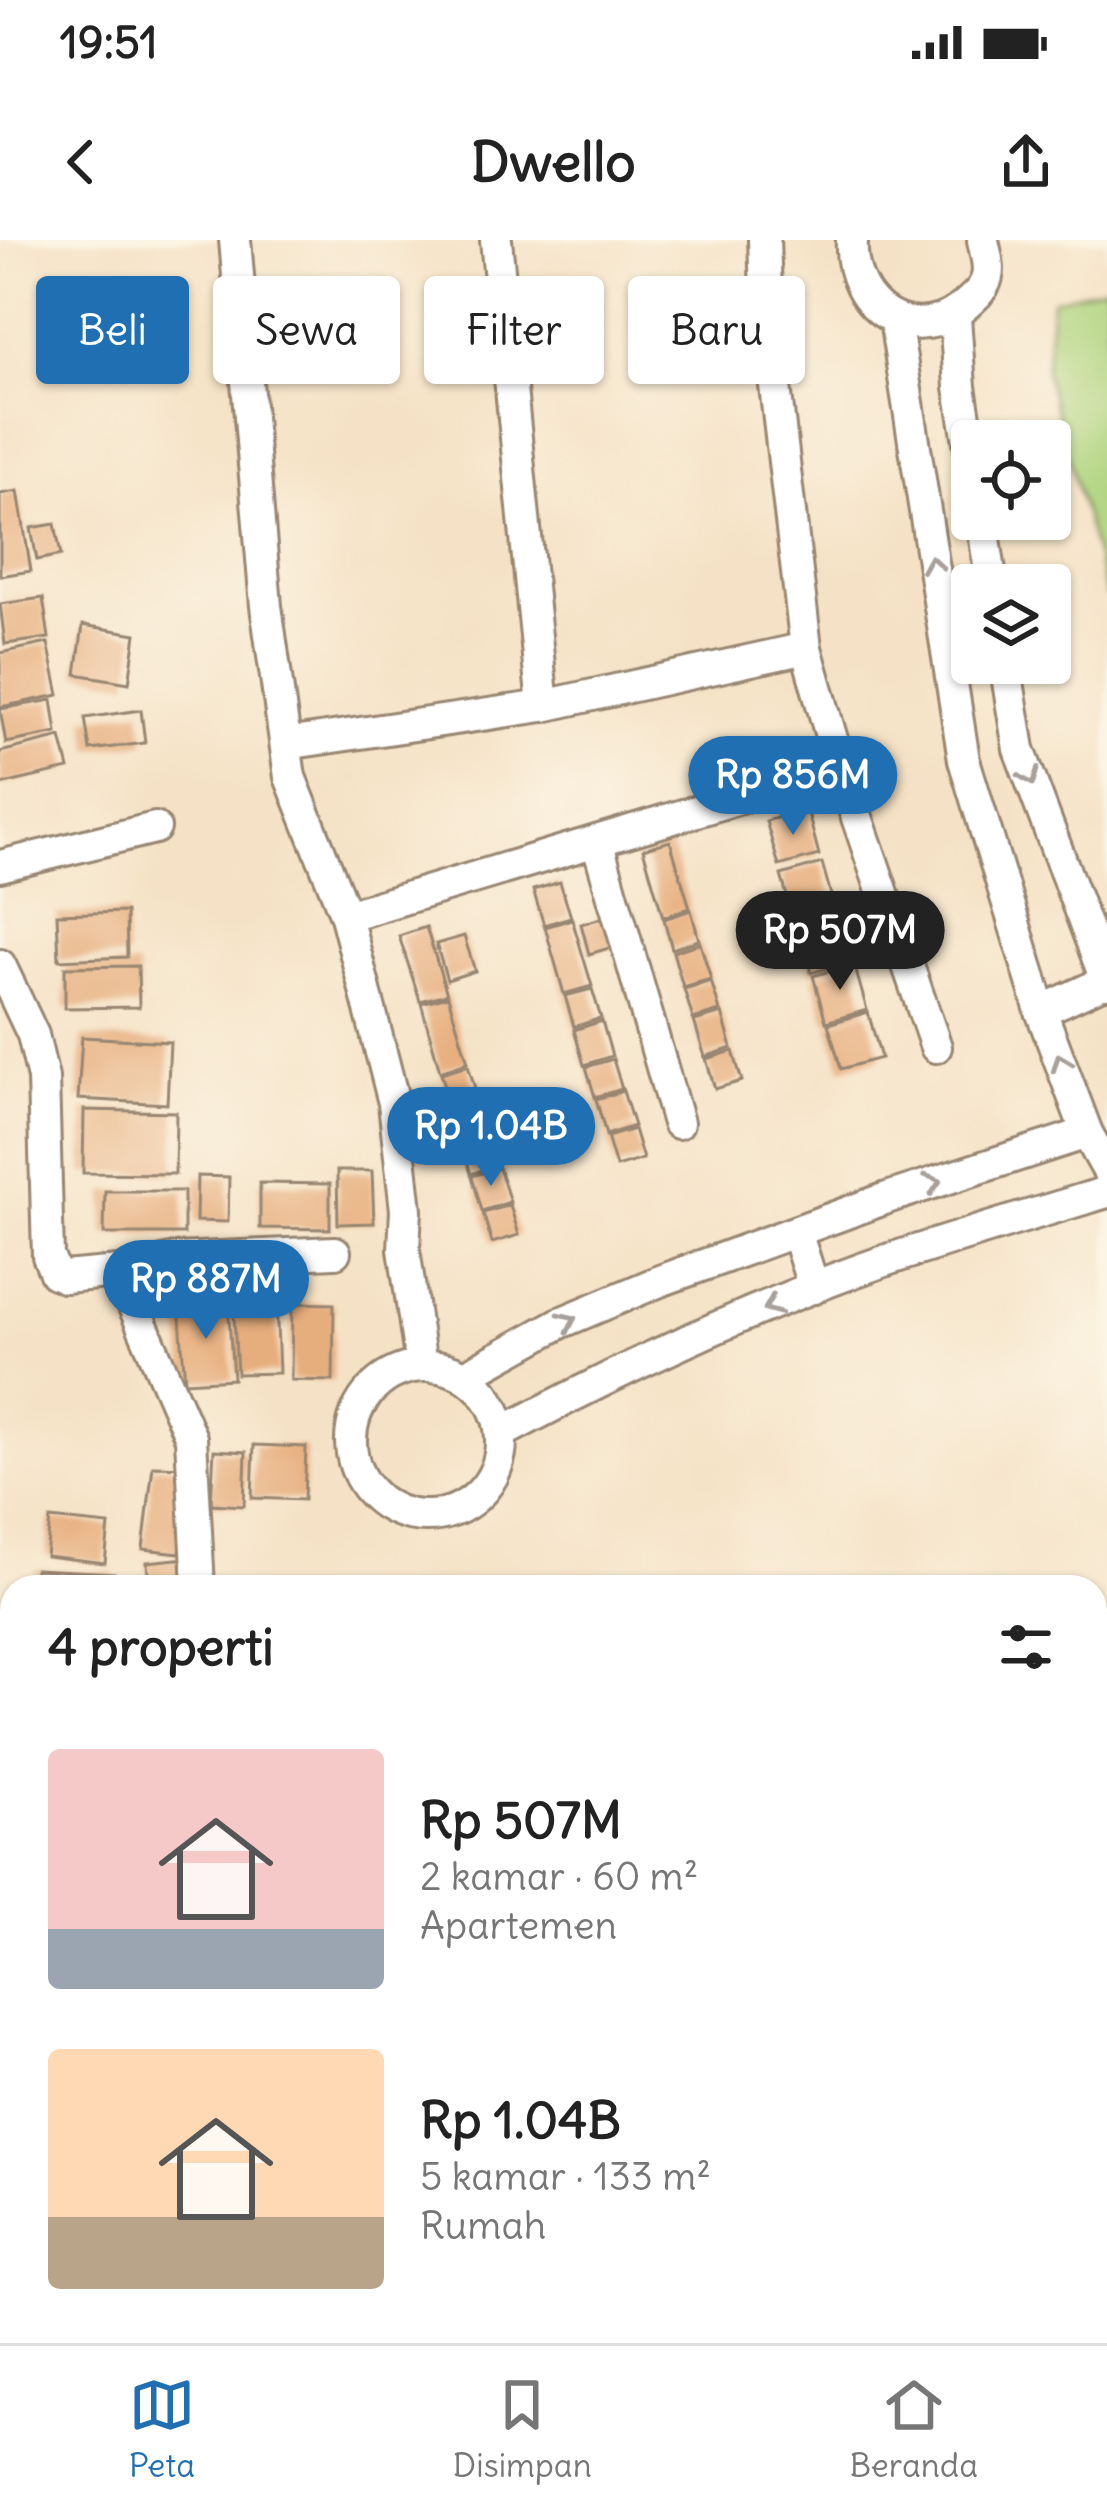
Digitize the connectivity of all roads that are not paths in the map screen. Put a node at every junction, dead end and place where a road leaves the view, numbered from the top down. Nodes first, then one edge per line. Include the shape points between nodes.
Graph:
1 (236, 240) edge
2 (496, 240) edge
3 (764, 240) edge
4 (852, 240) edge
5 (983, 240) edge
6 (955, 317) junction
7 (895, 320) junction
8 (965, 420) edge
9 (806, 649) junction
10 (1008, 684) edge
11 (543, 706) junction
12 (286, 744) junction
13 (840, 769) junction
14 (155, 828) dead end
15 (597, 842) junction
16 (0, 866) edge
17 (346, 916) junction
18 (0, 965) edge
19 (1107, 982) edge
20 (1041, 1011) junction
21 (936, 1047) dead end
22 (678, 1124) dead end
23 (1088, 1133) junction
24 (1107, 1169) edge
25 (1107, 1192) edge
26 (796, 1232) junction
27 (335, 1252) dead end
28 (119, 1271) junction
29 (814, 1288) junction
30 (421, 1365) junction
31 (465, 1376) junction
32 (501, 1433) junction
33 (198, 1575) edge

1 - 12 street via 266,606
2 - 11 street
3 - 9 street
4 - 7 street via 861,291
5 - 6 street via 989,273
6 - 7 street via 925,325
6 - 8 street
20 -> 7 street via 964,760
9 - 11 street
9 - 13 street
10 -> 19 street via 1019,749
11 - 12 street
12 - 17 street via 298,798
13 - 15 street
13 - 21 street
14 - 16 street
15 - 17 street
15 - 22 street
17 - 30 street via 394,1102
18 - 28 street via 43,1078 50,1265 64,1277
19 - 20 street
23 -> 20 street
23 - 24 street
26 -> 23 street
25 - 29 street
26 - 29 street
31 -> 26 street via 560,1323
27 - 28 street via 176,1259
28 - 33 street via 191,1438
29 -> 32 street via 610,1375
30 - 31 street
30 - 32 street via 378,1383 362,1401 352,1446 370,1490 410,1514 457,1510 492,1478
31 - 32 street via 490,1400

